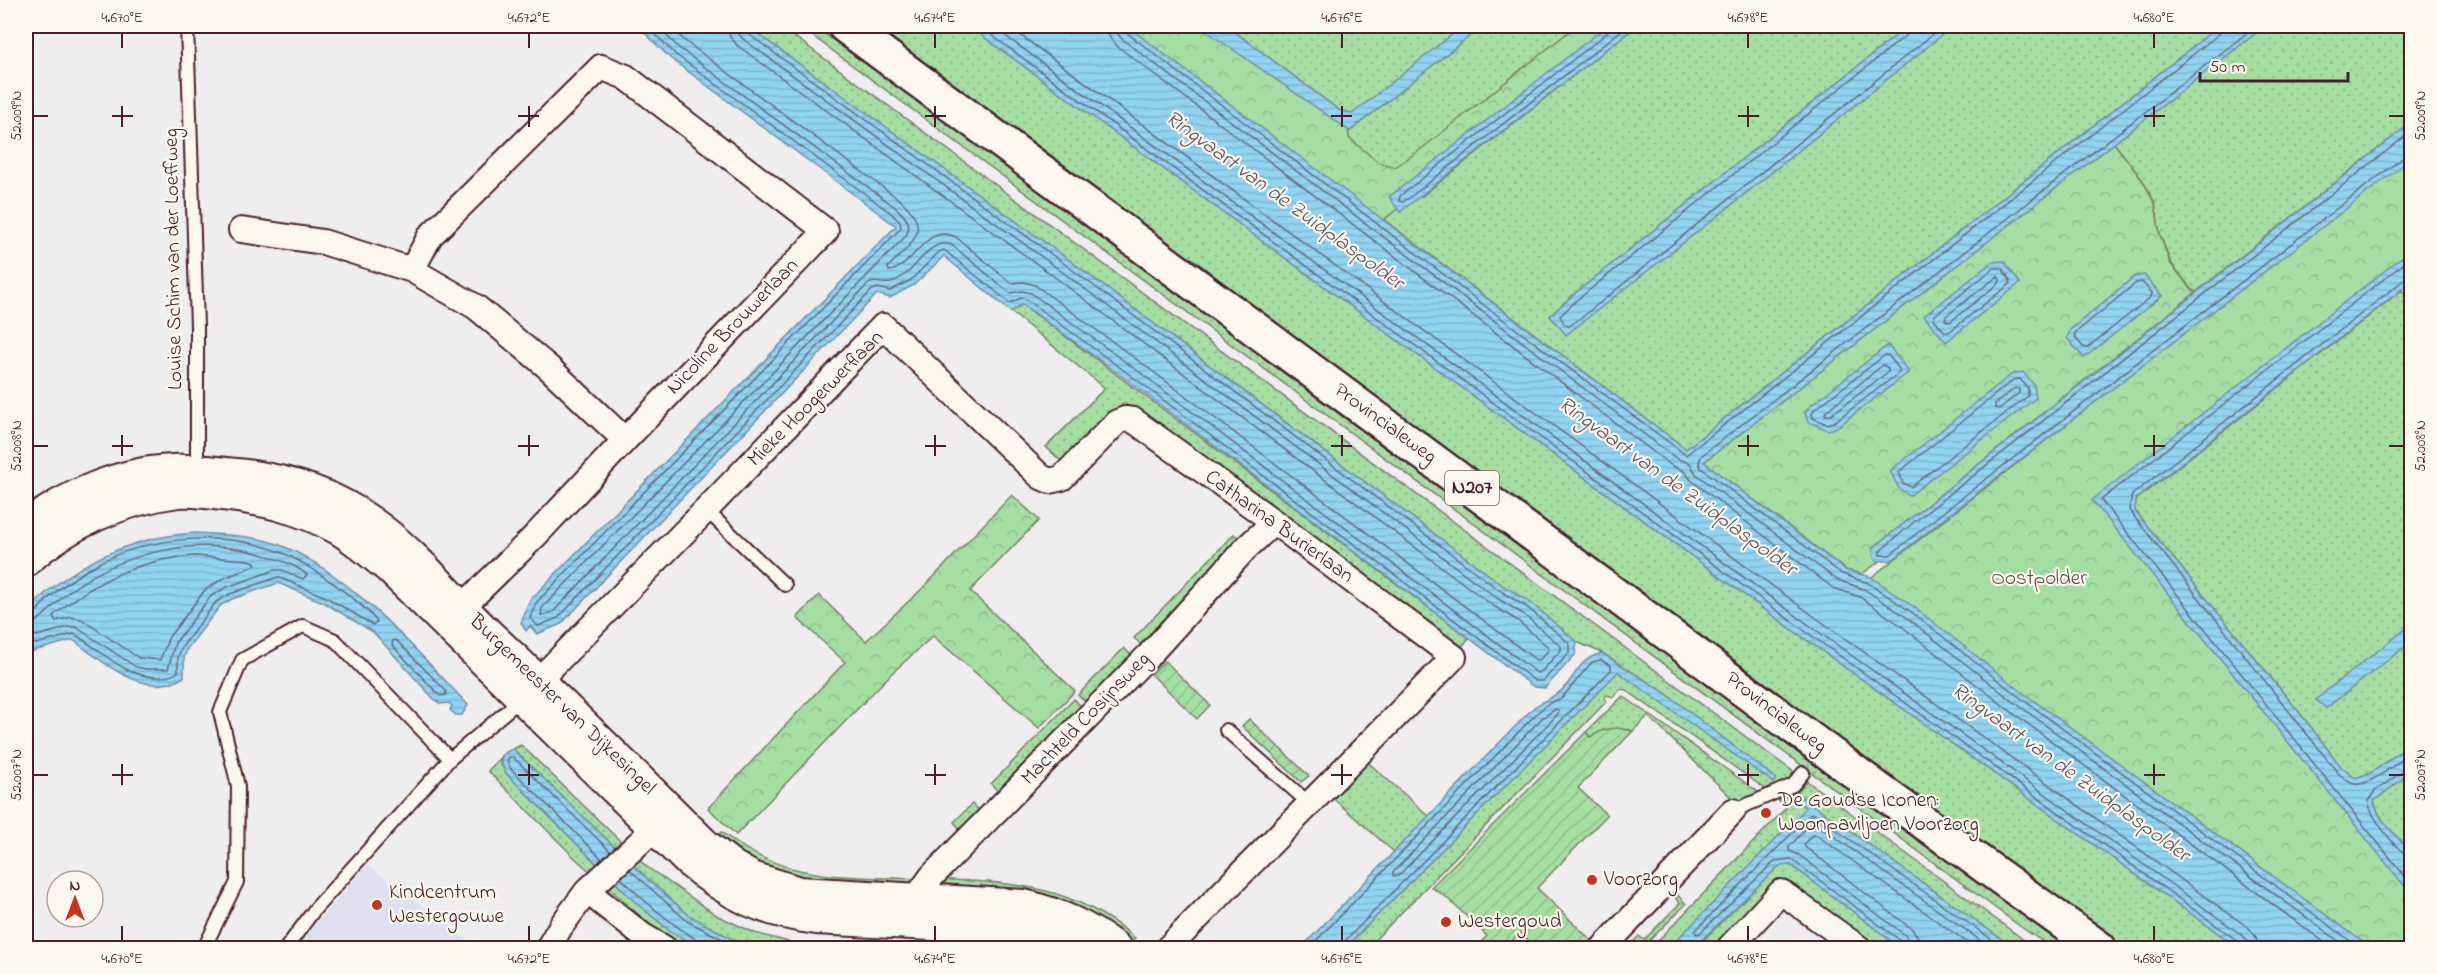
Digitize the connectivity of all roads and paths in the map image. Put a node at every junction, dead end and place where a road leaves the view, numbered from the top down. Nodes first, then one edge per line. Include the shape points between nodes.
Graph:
1 (187, 26) edge
2 (845, 26) edge
3 (241, 230) dead end
4 (412, 270) junction
5 (1103, 437) joint
6 (625, 440) junction
7 (198, 481) junction
8 (706, 510) junction
9 (1274, 522) junction
10 (26, 526) edge
11 (26, 561) edge
12 (785, 585) dead end
13 (453, 616) junction
14 (530, 689) junction
15 (1226, 730) dead end
16 (450, 759) junction
17 (1803, 772) dead end
18 (1311, 804) junction
19 (1724, 817) joint
20 (664, 820) junction
21 (587, 891) junction
22 (916, 911) junction
23 (204, 948) edge
24 (286, 948) edge
25 (548, 948) edge
26 (664, 948) edge
27 (1072, 948) edge
28 (1116, 948) edge
29 (1168, 948) edge
30 (1603, 948) edge
31 (1729, 948) edge
32 (1859, 948) edge
33 (2099, 948) edge

1 - 7 lane, Louise Schim van der Loeffweg
2 - 33 main road, Provincialeweg / N207
3 - 4 street via 323,242
4 - 6 street via 476,307 549,368
4 - 6 street, Nicoline Brouwerlaan via 430,237 601,67 626,77 826,231
5 - 8 street, Mieke Hoogerwerflaan via 1046,491 1041,477 883,326
5 - 9 street, Catharina Burierlaan via 1118,422 1132,420
6 - 13 street, Nicoline Brouwerlaan via 536,536
7 - 10 street, Burgemeester van Dijkesingel via 170,470 135,477 99,487 53,508
7 - 11 street, Burgemeester van Dijkesingel via 180,492 152,497 70,527
7 - 13 street, Burgemeester van Dijkesingel via 286,506 337,529
8 - 12 lane
8 - 14 street, Mieke Hoogerwerflaan
9 - 18 street, Catharina Burierlaan via 1454,657
9 - 22 street, Machteld Cosijnsweg via 932,876
13 - 14 street, Burgemeester van Dijkesingel
14 - 16 lane
14 - 20 street, Burgemeester van Dijkesingel
15 - 18 lane
16 - 23 lane via 335,640 303,626 242,660 220,712 238,786 237,882
16 - 24 lane via 315,909
17 - 19 lane via 1793,785
18 - 29 street
19 - 30 street via 1684,855
20 - 21 street
20 - 22 street, Burgemeester van Dijkesingel via 733,866 776,886
21 - 25 street
21 - 26 street
22 - 27 street, Burgemeester van Dijkesingel via 1032,933
22 - 28 street, Burgemeester van Dijkesingel via 1024,905 1080,924
31 - 32 street via 1781,892

